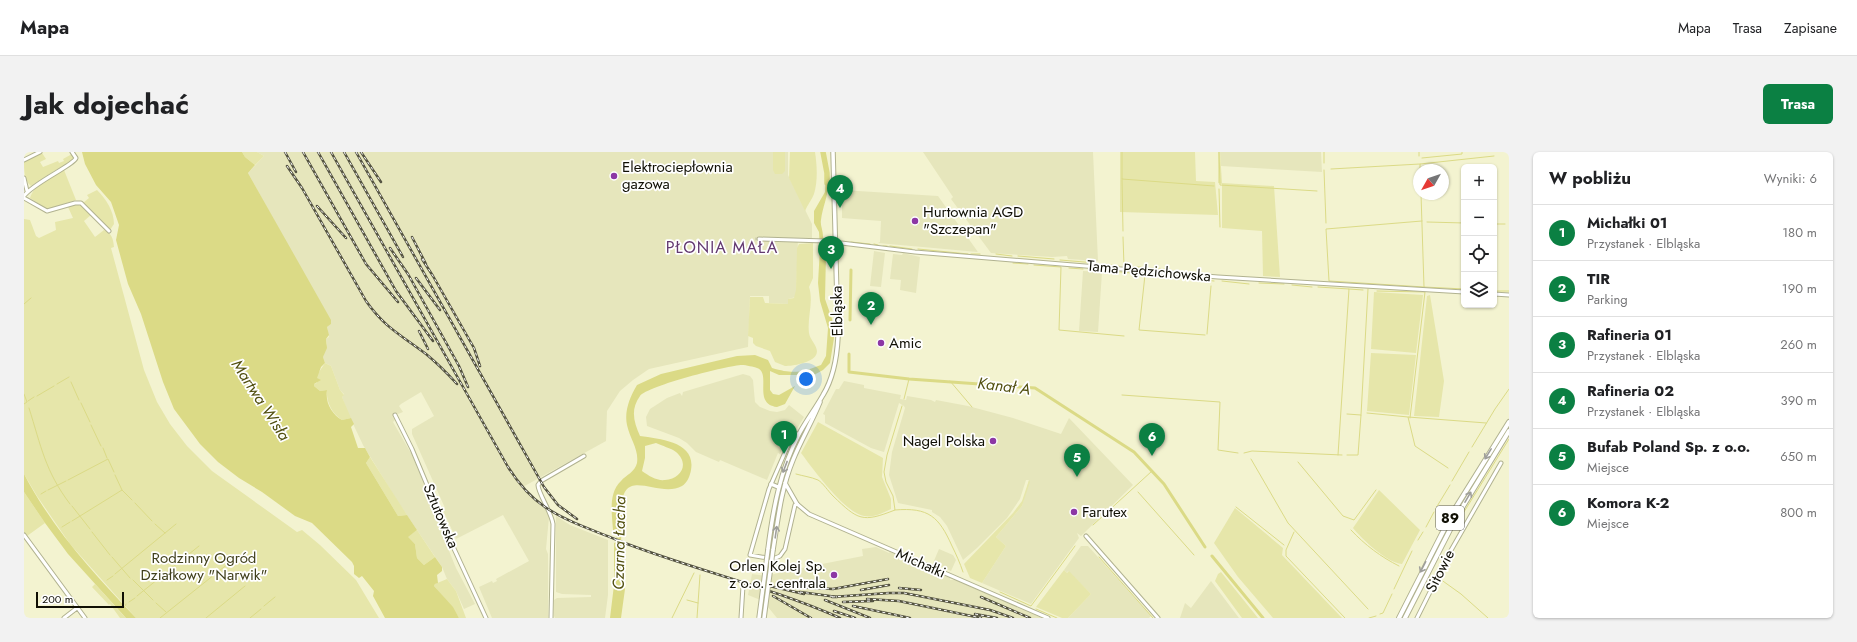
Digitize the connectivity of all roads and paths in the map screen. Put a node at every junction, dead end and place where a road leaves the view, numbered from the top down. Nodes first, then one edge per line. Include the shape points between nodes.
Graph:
1 (40, 152) edge
2 (72, 152) edge
3 (833, 152) edge
4 (24, 160) edge
5 (24, 178) edge
6 (27, 191) junction
7 (24, 197) edge
8 (109, 231) dead end
9 (759, 240) tunnel mouth
10 (836, 242) junction
11 (1461, 292) edge
12 (1497, 294) edge
13 (1509, 295) edge
14 (823, 396) junction
15 (395, 415) dead end
16 (1509, 422) edge
17 (1509, 432) edge
18 (799, 434) junction
19 (584, 456) dead end
20 (1501, 464) dead end
21 (785, 483) junction
22 (771, 484) junction
23 (778, 487) junction
24 (791, 493) junction
25 (782, 494) junction
26 (797, 504) junction
27 (24, 535) edge
28 (1086, 536) dead end
29 (743, 586) dead end
30 (77, 608) junction
31 (64, 618) edge
32 (85, 618) edge
33 (486, 618) edge
34 (552, 618) edge
35 (741, 618) edge
36 (759, 618) edge
37 (764, 618) edge
38 (1048, 618) edge
39 (1158, 618) edge
40 (1399, 618) edge
41 (1405, 618) edge
42 (1417, 618) edge

1 - 4 street
2 - 6 street via 76,158 74,162
3 - 10 main road, Elbląska
5 - 6 street
6 - 7 street
7 - 8 street via 46,211 81,203
9 - 10 street, Tama Pędzichowska
10 - 11 street, Tama Pędzichowska via 915,252 1218,277
10 - 14 main road, Elbląska via 838,348 832,374
12 - 13 street
14 - 18 main road, Elbląska
14 - 21 main road, Elbląska
15 - 33 street, Sztutowska
16 -> 40 highway, 89 via 1460,500
41 -> 17 highway, 89 via 1457,516
18 - 22 street via 792,434
18 -> 23 main road, Elbląska
19 - 34 street via 538,485 538,490 550,510 553,524
20 - 42 street, Sitowie via 1450,552
21 - 24 main road
21 - 25 main road, Elbląska
22 - 23 main road
22 - 26 street via 750,555 773,560 782,554
23 - 36 main road, Elbląska, bridge
24 - 25 main road
24 - 26 main road
37 -> 25 main road, Elbląska, bridge
26 - 38 street, Michałki via 810,514
27 - 30 street
28 - 39 street
29 - 35 street
30 - 31 street
30 - 32 street

